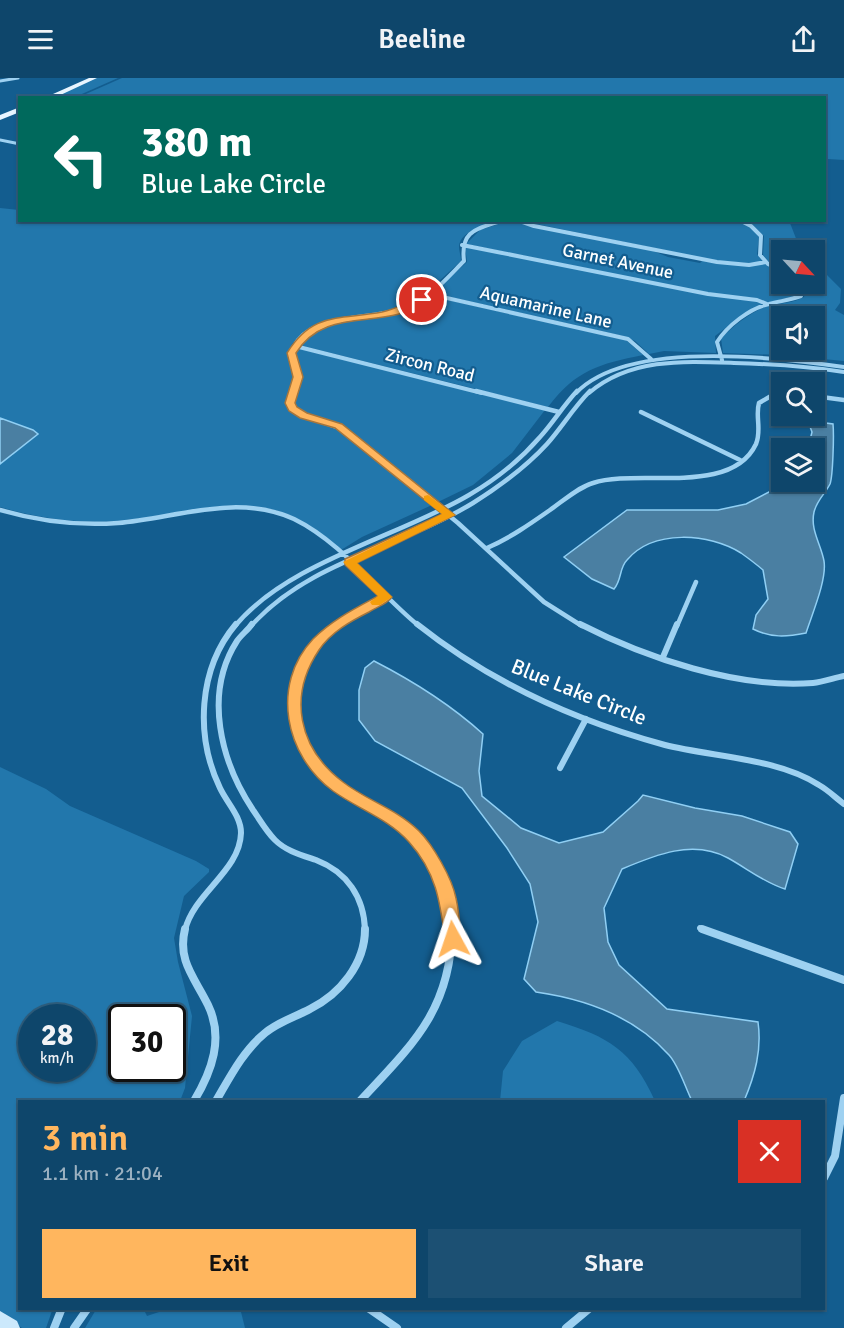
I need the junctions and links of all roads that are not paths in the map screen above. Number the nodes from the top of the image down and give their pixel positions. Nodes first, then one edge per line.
1 (18, 78) edge
2 (94, 78) edge
3 (0, 81) edge
4 (52, 96) edge
5 (18, 110) edge
6 (0, 118) edge
7 (0, 140) edge
8 (18, 144) edge
9 (499, 222) edge
10 (523, 222) edge
11 (744, 222) edge
12 (462, 244) junction
13 (766, 262) junction
14 (771, 265) edge
15 (429, 294) junction
16 (801, 294) edge
17 (767, 304) junction
18 (295, 346) junction
19 (651, 359) junction
20 (722, 361) junction
21 (844, 367) edge
22 (844, 372) edge
23 (771, 396) edge
24 (825, 397) edge
25 (844, 400) edge
26 (559, 412) junction
27 (641, 412) dead end
28 (740, 460) junction
29 (441, 509) junction
30 (0, 510) edge
31 (450, 515) junction
32 (487, 548) junction
33 (342, 555) junction
34 (349, 562) junction
35 (696, 582) dead end
36 (386, 597) junction
37 (663, 657) junction
38 (844, 676) edge
39 (586, 719) junction
40 (560, 768) dead end
41 (844, 804) edge
42 (700, 928) dead end
43 (844, 980) edge
44 (844, 1098) edge
45 (194, 1100) edge
46 (217, 1100) edge
47 (361, 1100) edge
48 (825, 1176) edge
49 (61, 1310) edge
50 (87, 1310) edge
51 (371, 1310) edge
52 (588, 1310) edge
53 (0, 1320) edge
54 (10, 1328) edge
55 (54, 1328) edge
56 (74, 1328) edge
57 (397, 1328) edge
58 (566, 1328) edge

1 - 3 street
2 - 4 main road
5 - 6 main road
7 - 8 street
9 - 12 street
10 - 13 street
11 - 13 street
12 - 15 street
12 - 17 street, Garnet Avenue
13 - 14 street
15 - 18 street
15 - 19 street, Aquamarine Lane
16 - 17 street
17 - 20 street
18 - 26 street, Zircon Road
18 - 29 street
19 - 20 street
19 - 26 street
20 - 21 street
20 - 22 street
20 - 31 street
23 - 28 street
24 - 25 street
26 - 29 street
27 - 28 street
28 - 32 street
29 - 31 street
29 - 33 street
30 - 33 street, Blue Lake Circle
31 - 32 street
31 - 34 street
32 - 37 street
33 - 34 street, Blue Lake Circle
33 - 45 street
34 - 36 street, Blue Lake Circle
34 - 46 street
35 - 37 street
36 - 39 street, Blue Lake Circle
36 - 47 street
37 - 38 street
39 - 40 street
39 - 41 street, Blue Lake Circle
42 - 43 street
44 - 48 street
49 - 55 street
50 - 56 street
51 - 57 street
52 - 58 street
53 - 54 main road

